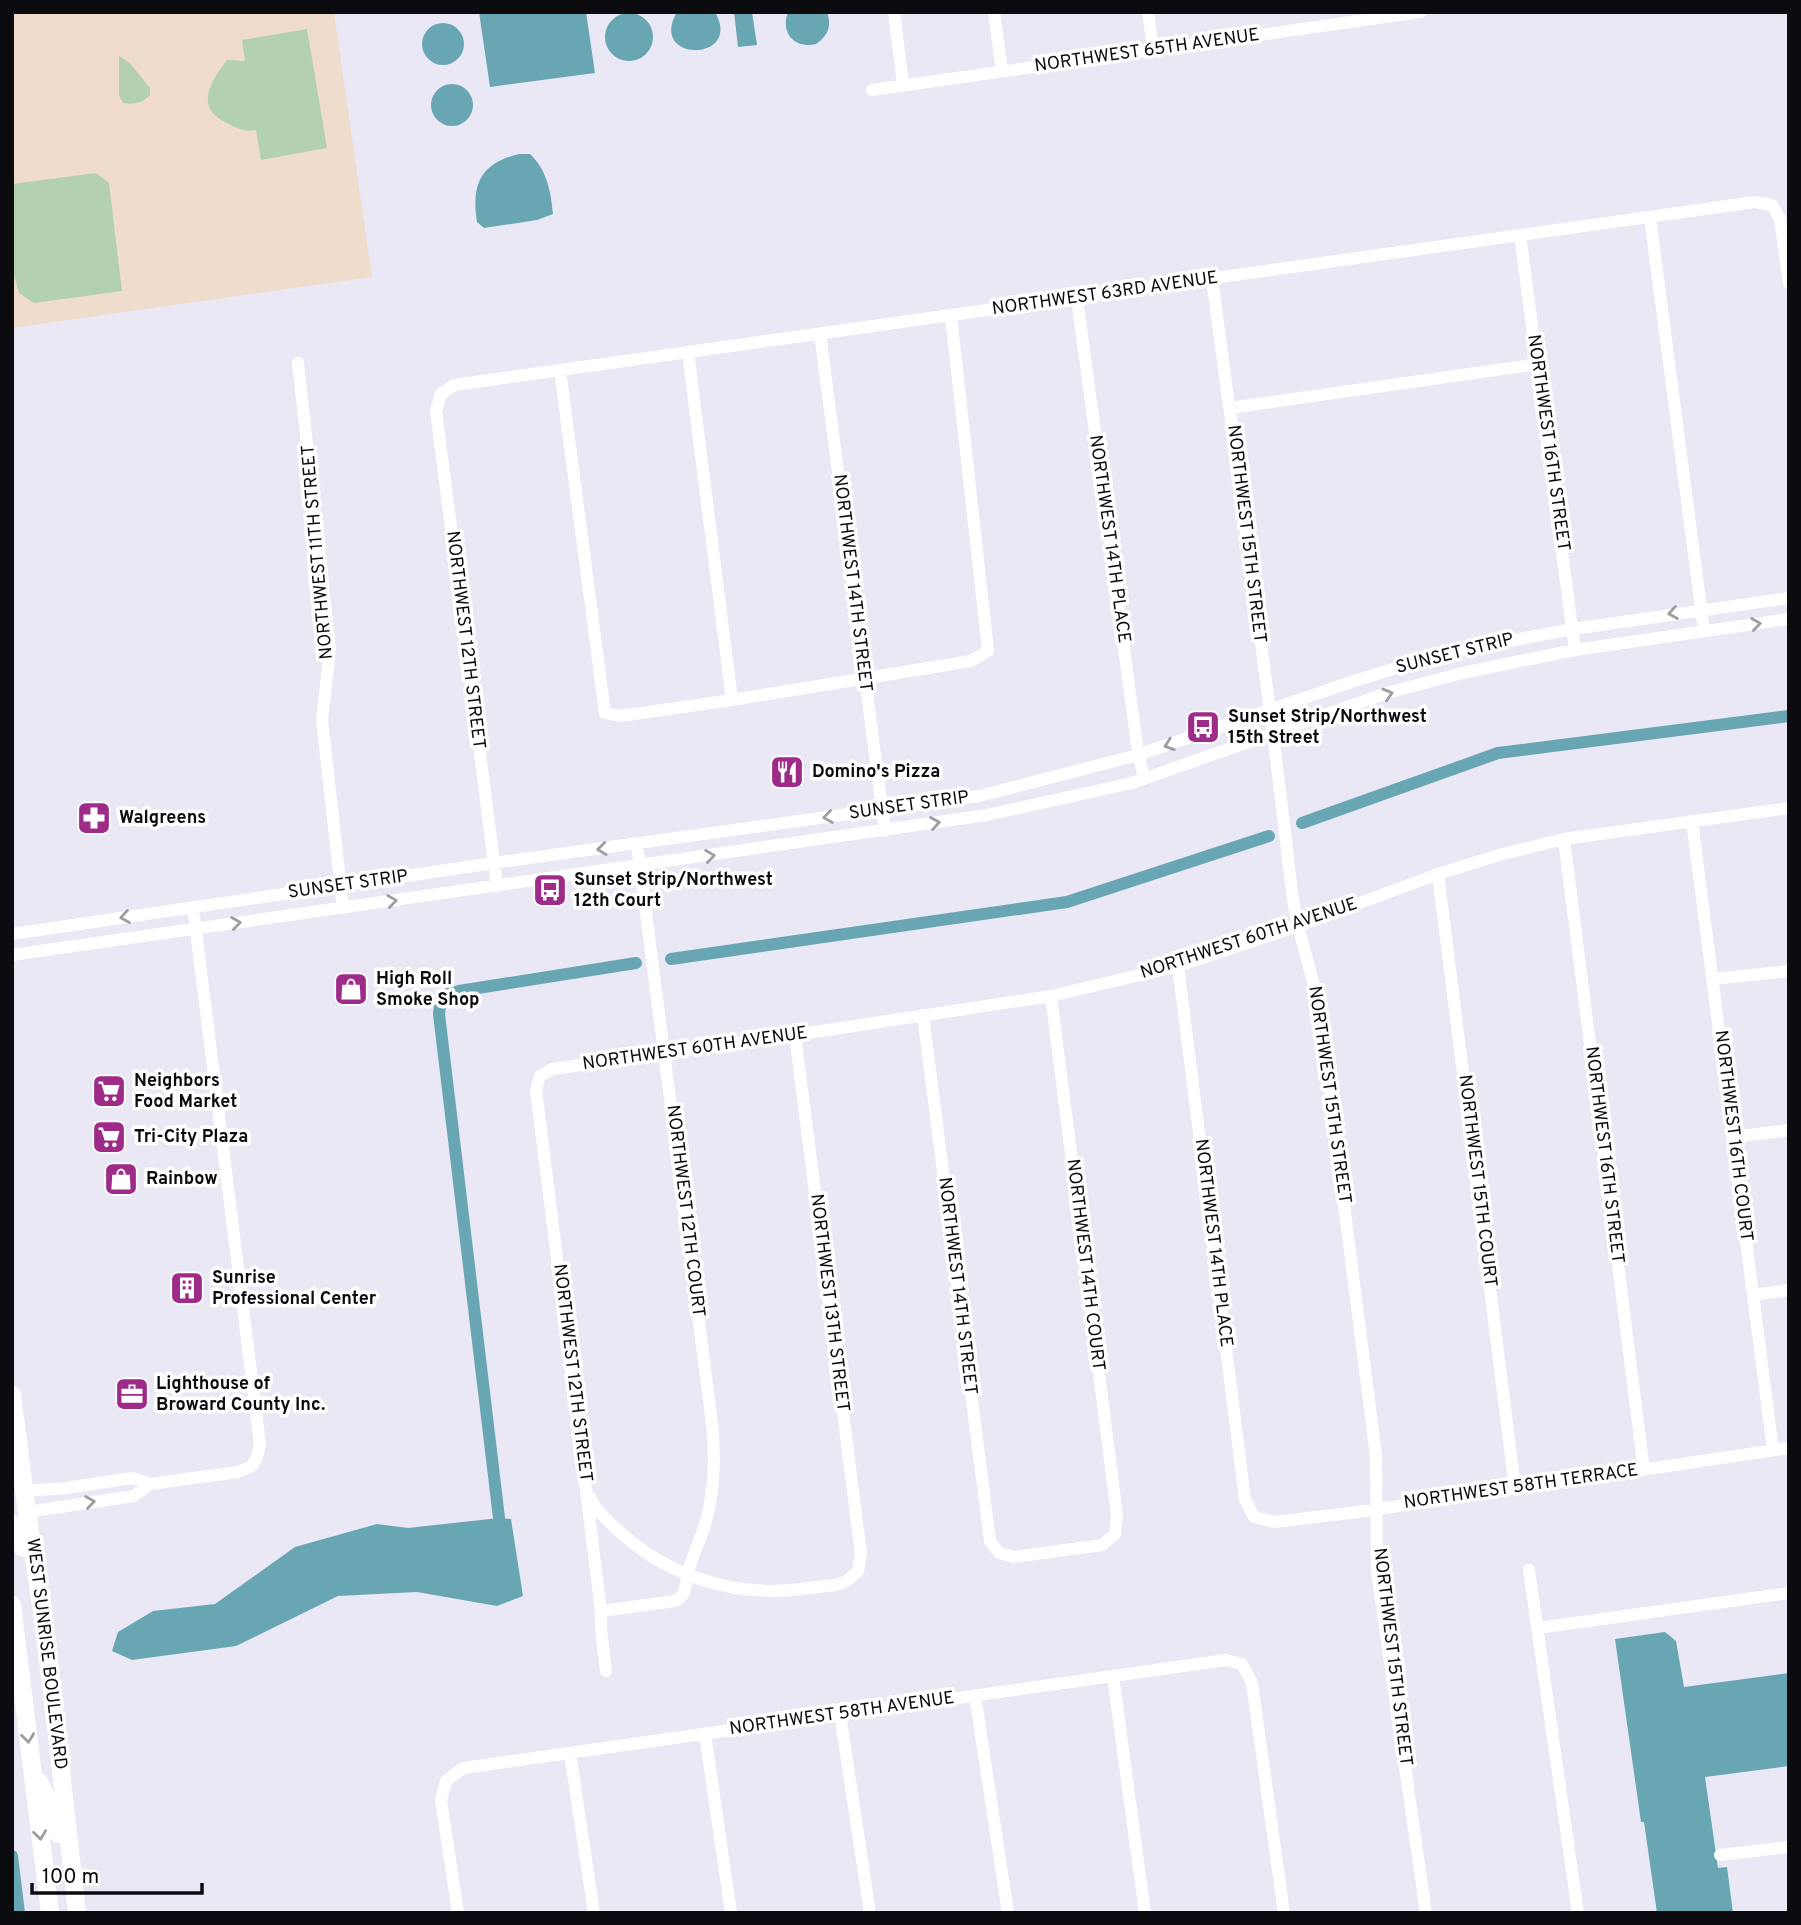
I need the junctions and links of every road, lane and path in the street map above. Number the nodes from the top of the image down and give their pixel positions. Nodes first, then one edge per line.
1 (894, 12) edge
2 (994, 12) edge
3 (1148, 12) edge
4 (1421, 12) edge
5 (1153, 49) junction
6 (1002, 71) junction
7 (903, 84) junction
8 (872, 90) dead end
9 (1650, 217) junction
10 (1520, 235) junction
11 (1212, 279) junction
12 (1789, 283) edge
13 (1077, 298) junction
14 (951, 316) junction
15 (820, 334) junction
16 (688, 352) junction
17 (298, 363) dead end
18 (1538, 365) junction
19 (559, 370) junction
20 (441, 394) joint
21 (1230, 408) junction
22 (1789, 598) edge
23 (1702, 609) junction
24 (1789, 620) edge
25 (1573, 629) junction
26 (1704, 631) junction
27 (1575, 650) junction
28 (864, 678) junction
29 (1351, 682) junction
30 (732, 700) junction
31 (1358, 703) junction
32 (1269, 711) junction
33 (1273, 733) junction
34 (1138, 755) junction
35 (1144, 779) junction
36 (1789, 808) edge
37 (883, 809) junction
38 (1692, 821) junction
39 (885, 831) junction
40 (1564, 839) junction
41 (638, 844) junction
42 (494, 863) junction
43 (640, 866) junction
44 (1438, 874) junction
45 (497, 886) junction
46 (340, 887) junction
47 (193, 907) junction
48 (343, 908) junction
49 (1298, 926) junction
50 (195, 928) junction
51 (12, 934) edge
52 (12, 955) edge
53 (1178, 966) junction
54 (1789, 971) edge
55 (1713, 979) junction
56 (1051, 996) junction
57 (923, 1015) junction
58 (795, 1035) junction
59 (664, 1054) junction
60 (540, 1076) joint
61 (1789, 1130) edge
62 (1733, 1137) junction
63 (1789, 1290) edge
64 (1753, 1295) junction
65 (12, 1395) edge
66 (1789, 1448) edge
67 (1773, 1450) junction
68 (1644, 1470) junction
69 (150, 1485) junction
70 (1515, 1488) junction
71 (587, 1490) junction
72 (18, 1493) edge
73 (1377, 1509) junction
74 (27, 1511) junction
75 (1254, 1517) joint
76 (12, 1524) edge
77 (999, 1553) joint
78 (1530, 1570) dead end
79 (687, 1575) junction
80 (1789, 1593) edge
81 (12, 1605) edge
82 (601, 1611) junction
83 (1538, 1628) junction
84 (46, 1638) junction
85 (606, 1671) dead end
86 (1113, 1676) junction
87 (975, 1695) junction
88 (840, 1714) junction
89 (705, 1734) junction
90 (570, 1753) junction
91 (32, 1769) junction
92 (1789, 1847) edge
93 (69, 1850) junction
94 (1720, 1856) dead end
95 (50, 1913) edge
96 (77, 1913) edge
97 (457, 1913) edge
98 (594, 1913) edge
99 (731, 1913) edge
100 (870, 1913) edge
101 (1008, 1913) edge
102 (1145, 1913) edge
103 (1284, 1913) edge
104 (1426, 1913) edge
105 (1578, 1913) edge

1 - 7 street
2 - 6 street
3 - 5 street
4 - 5 street, NORTHWEST 65TH AVENUE
5 - 6 street, NORTHWEST 65TH AVENUE
6 - 7 street, NORTHWEST 65TH AVENUE
7 - 8 street, NORTHWEST 65TH AVENUE
9 - 10 street, NORTHWEST 63RD AVENUE
9 - 12 street, NORTHWEST 63RD AVENUE
9 - 23 street
10 - 11 street, NORTHWEST 63RD AVENUE
10 - 18 street, NORTHWEST 16TH STREET
11 - 13 street, NORTHWEST 63RD AVENUE
11 - 21 street, NORTHWEST 15TH STREET
13 - 14 street, NORTHWEST 63RD AVENUE
13 - 34 street, NORTHWEST 14TH PLACE
14 - 15 street, NORTHWEST 63RD AVENUE
14 - 28 street
15 - 16 street, NORTHWEST 63RD AVENUE
15 - 28 street, NORTHWEST 14TH STREET
16 - 19 street, NORTHWEST 63RD AVENUE
16 - 30 street
17 - 46 street, NORTHWEST 11TH STREET
18 - 21 street
18 - 25 street, NORTHWEST 16TH STREET
19 - 20 street, NORTHWEST 63RD AVENUE
19 - 30 street
20 - 42 street, NORTHWEST 12TH STREET
21 - 32 street, NORTHWEST 15TH STREET
22 - 23 street, SUNSET STRIP
23 -> 25 street, SUNSET STRIP
23 - 26 street
26 -> 24 street, SUNSET STRIP
25 - 27 street, NORTHWEST 16TH STREET
25 - 29 street, SUNSET STRIP
26 - 27 street, SUNSET STRIP
31 -> 27 street, SUNSET STRIP
28 - 30 street
28 - 37 street, NORTHWEST 14TH STREET
29 - 31 street
29 - 32 street, SUNSET STRIP
31 - 33 street, SUNSET STRIP
32 - 33 street, NORTHWEST 15TH STREET
32 -> 34 street, SUNSET STRIP
33 - 35 street, SUNSET STRIP
33 - 49 street, NORTHWEST 15TH STREET
34 - 35 street, NORTHWEST 14TH PLACE
34 - 37 street, SUNSET STRIP
39 -> 35 street, SUNSET STRIP
36 - 38 street, NORTHWEST 60TH AVENUE
37 - 39 street, NORTHWEST 14TH STREET
37 -> 41 street, SUNSET STRIP
38 - 40 street, NORTHWEST 60TH AVENUE
38 - 55 street, NORTHWEST 16TH COURT
43 -> 39 street, SUNSET STRIP
40 - 44 street, NORTHWEST 60TH AVENUE
40 - 68 street, NORTHWEST 16TH STREET
41 -> 42 street, SUNSET STRIP
41 - 43 street, NORTHWEST 12TH COURT
42 - 45 street, NORTHWEST 12TH STREET
42 - 46 street, SUNSET STRIP
43 - 45 street, SUNSET STRIP
43 - 59 street, NORTHWEST 12TH COURT
44 - 49 street, NORTHWEST 60TH AVENUE
44 - 70 street, NORTHWEST 15TH COURT
48 -> 45 street, SUNSET STRIP
46 - 47 street, SUNSET STRIP
46 - 48 street, NORTHWEST 11TH STREET
47 - 50 street
47 -> 51 street, SUNSET STRIP
50 -> 48 street, SUNSET STRIP
49 - 53 street, NORTHWEST 60TH AVENUE
49 - 73 street, NORTHWEST 15TH STREET
50 - 52 street, SUNSET STRIP
50 - 69 street
53 - 56 street, NORTHWEST 60TH AVENUE
53 - 75 street, NORTHWEST 14TH PLACE
54 - 55 street
55 - 62 street, NORTHWEST 16TH COURT
56 - 57 street, NORTHWEST 60TH AVENUE
56 - 77 street, NORTHWEST 14TH COURT
57 - 58 street, NORTHWEST 60TH AVENUE
57 - 77 street, NORTHWEST 14TH STREET
58 - 59 street, NORTHWEST 60TH AVENUE
58 - 79 street, NORTHWEST 13TH STREET
59 - 60 street, NORTHWEST 60TH AVENUE
59 - 79 street, NORTHWEST 12TH COURT
60 - 71 street, NORTHWEST 12TH STREET
61 - 62 street
62 - 64 street, NORTHWEST 16TH COURT
63 - 64 street
64 - 67 street, NORTHWEST 16TH COURT
65 - 72 highway, WEST SUNRISE BOULEVARD
66 - 67 street, NORTHWEST 58TH TERRACE
67 - 68 street, NORTHWEST 58TH TERRACE
68 - 70 street, NORTHWEST 58TH TERRACE
69 - 72 street
74 -> 69 street
70 - 73 street, NORTHWEST 58TH TERRACE
71 - 79 street
71 - 82 street, NORTHWEST 12TH STREET
72 - 74 highway, WEST SUNRISE BOULEVARD
73 - 75 street, NORTHWEST 58TH TERRACE
73 - 104 street, NORTHWEST 15TH STREET
74 - 84 highway, WEST SUNRISE BOULEVARD
76 - 84 highway
78 - 83 street
79 - 82 street
80 - 83 street
81 -> 91 highway, WEST SUNRISE BOULEVARD
82 - 85 street, NORTHWEST 12TH STREET
83 - 105 street
84 - 93 highway, WEST SUNRISE BOULEVARD
86 - 87 street, NORTHWEST 58TH AVENUE
86 - 102 street
86 - 103 street, NORTHWEST 58TH AVENUE
87 - 88 street, NORTHWEST 58TH AVENUE
87 - 101 street
88 - 89 street, NORTHWEST 58TH AVENUE
88 - 100 street
89 - 90 street, NORTHWEST 58TH AVENUE
89 - 99 street
90 - 97 street, NORTHWEST 58TH AVENUE
90 - 98 street
91 - 93 highway
91 -> 95 highway, WEST SUNRISE BOULEVARD
92 - 94 street
93 - 96 highway, WEST SUNRISE BOULEVARD

